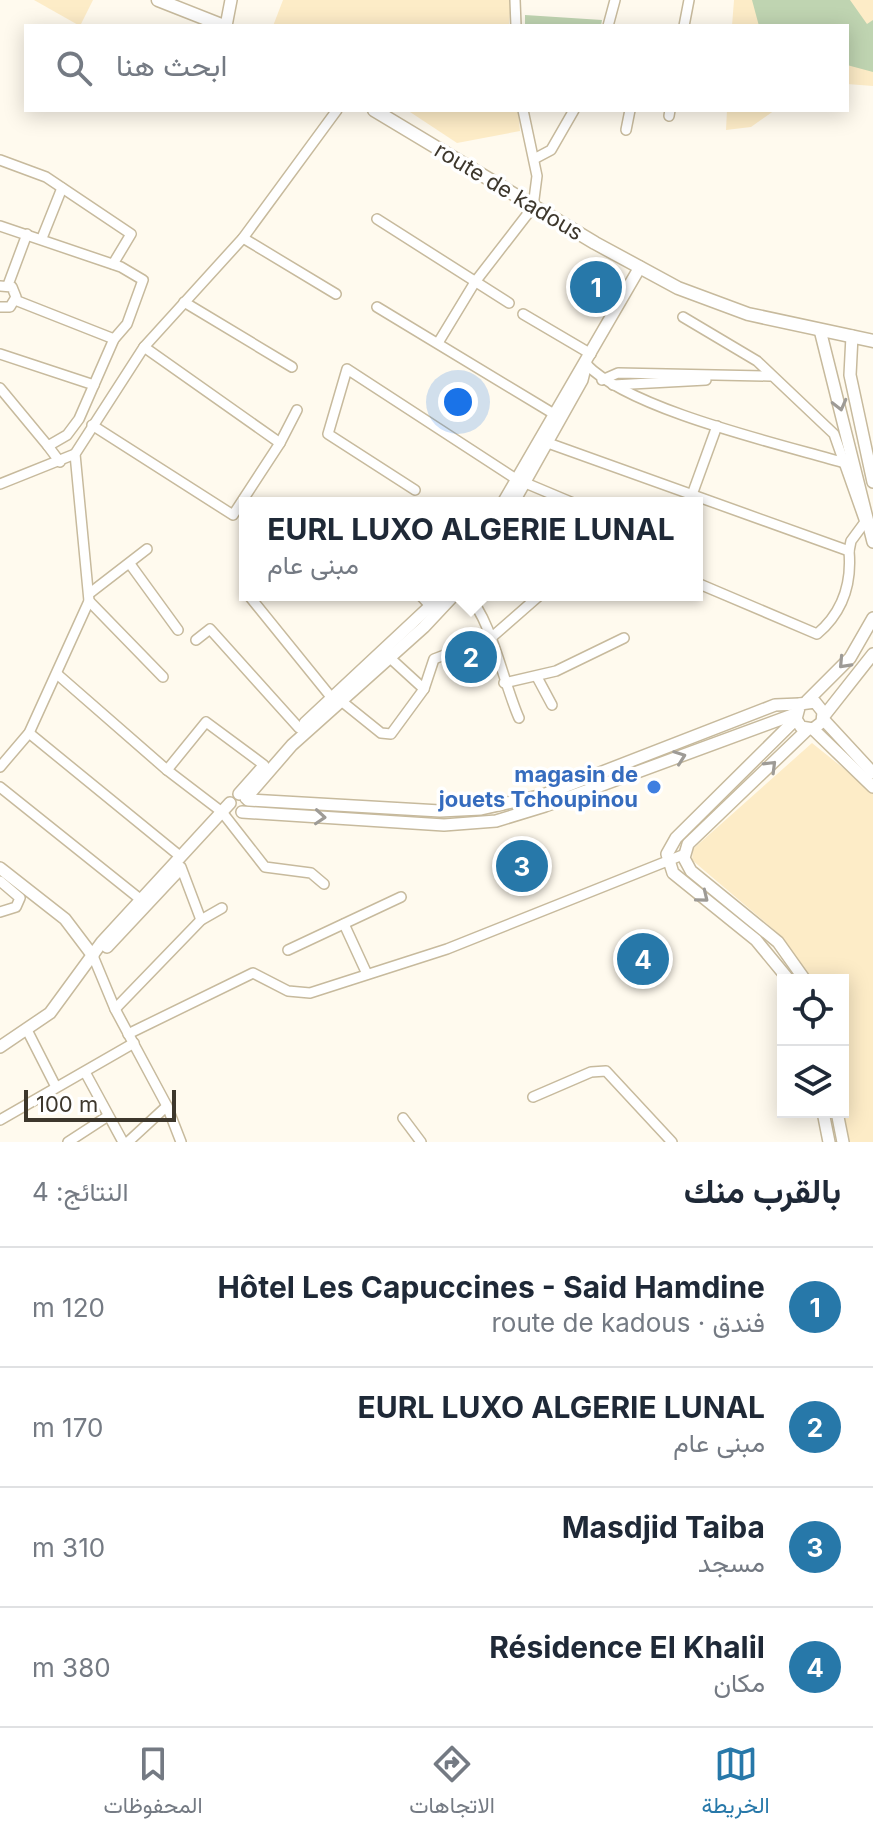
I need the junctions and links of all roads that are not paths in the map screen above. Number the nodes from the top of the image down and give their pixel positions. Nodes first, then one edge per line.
1 (158, 0) edge
2 (231, 0) edge
3 (515, 0) edge
4 (615, 0) edge
5 (689, 0) edge
6 (220, 24) edge
7 (225, 24) edge
8 (516, 24) edge
9 (609, 24) edge
10 (684, 24) edge
11 (336, 112) edge
12 (377, 112) edge
13 (523, 112) edge
14 (573, 112) edge
15 (630, 112) edge
16 (626, 130) dead end
17 (534, 159) junction
18 (0, 160) edge
19 (62, 188) junction
20 (533, 207) junction
21 (377, 219) dead end
22 (0, 226) edge
23 (27, 234) junction
24 (42, 238) junction
25 (243, 238) junction
26 (113, 264) junction
27 (640, 267) junction
28 (475, 282) junction
29 (4, 286) edge
30 (336, 294) dead end
31 (15, 300) junction
32 (184, 302) junction
33 (509, 303) dead end
34 (0, 307) edge
35 (377, 307) dead end
36 (523, 314) dead end
37 (683, 317) dead end
38 (820, 330) junction
39 (852, 336) junction
40 (114, 339) junction
41 (873, 341) edge
42 (438, 343) junction
43 (144, 347) junction
44 (0, 354) edge
45 (589, 359) junction
46 (292, 367) dead end
47 (770, 376) junction
48 (606, 382) junction
49 (94, 385) junction
50 (0, 388) edge
51 (297, 410) dead end
52 (554, 414) junction
53 (92, 425) junction
54 (717, 426) junction
55 (280, 443) junction
56 (548, 443) junction
57 (48, 446) junction
58 (75, 454) junction
59 (60, 462) junction
60 (845, 463) junction
61 (520, 482) junction
62 (873, 482) edge
63 (0, 484) edge
64 (415, 490) dead end
65 (245, 497) edge
66 (508, 497) edge
67 (515, 497) edge
68 (558, 497) edge
69 (685, 497) edge
70 (691, 497) edge
71 (703, 503) edge
72 (239, 506) edge
73 (873, 542) edge
74 (147, 549) dead end
75 (849, 551) junction
76 (130, 564) junction
77 (703, 586) edge
78 (90, 597) junction
79 (253, 601) edge
80 (426, 601) edge
81 (439, 601) edge
82 (446, 601) edge
83 (471, 601) edge
84 (533, 601) edge
85 (434, 610) junction
86 (873, 618) edge
87 (178, 630) dead end
88 (492, 637) junction
89 (624, 638) dead end
90 (196, 640) dead end
91 (873, 654) edge
92 (389, 657) junction
93 (57, 674) junction
94 (163, 677) dead end
95 (537, 677) junction
96 (504, 683) junction
97 (424, 689) junction
98 (335, 699) junction
99 (552, 705) dead end
100 (800, 710) junction
101 (519, 718) dead end
102 (824, 718) junction
103 (299, 728) junction
104 (810, 729) junction
105 (29, 733) junction
106 (264, 765) junction
107 (0, 767) edge
108 (167, 770) junction
109 (873, 773) edge
110 (0, 787) edge
111 (873, 787) edge
112 (236, 806) junction
113 (685, 854) junction
114 (667, 860) junction
115 (181, 862) junction
116 (0, 868) edge
117 (0, 881) edge
118 (324, 884) dead end
119 (401, 897) dead end
120 (140, 899) junction
121 (222, 908) dead end
122 (0, 912) edge
123 (201, 920) junction
124 (344, 924) junction
125 (288, 950) dead end
126 (93, 956) junction
127 (367, 974) junction
128 (785, 974) edge
129 (801, 974) edge
130 (115, 1009) junction
131 (27, 1030) junction
132 (131, 1039) junction
133 (0, 1047) edge
134 (85, 1072) junction
135 (56, 1087) junction
136 (533, 1097) dead end
137 (167, 1106) junction
138 (108, 1116) junction
139 (403, 1118) dead end
140 (824, 1118) edge
141 (838, 1118) edge
142 (0, 1120) edge
143 (68, 1142) edge
144 (126, 1142) edge
145 (181, 1142) edge
146 (421, 1142) edge
147 (672, 1142) edge
148 (829, 1142) edge
149 (843, 1142) edge

1 - 6 main road
2 - 7 street
3 - 8 street
4 - 9 street
5 - 10 street
11 - 25 street
12 - 20 main road, route de kadous
13 - 17 street
14 - 17 street
15 - 16 street
17 - 20 street
18 - 19 street
19 - 24 street
19 - 26 street
20 - 27 main road, route de kadous
20 - 28 street
21 - 28 street
22 - 23 street
23 - 24 street
23 - 29 street
24 - 26 street
25 - 30 street
25 - 32 street
26 - 40 street
27 - 38 main road, route de kadous
27 - 45 street
28 - 33 street
28 - 42 street
29 - 31 street
31 - 34 street
31 - 40 street
32 - 43 street
32 - 46 street
35 - 42 street
36 - 45 street
37 - 47 street
38 - 39 main road, route de kadous
38 -> 73 street
39 - 41 main road, route de kadous
39 - 62 street
40 - 49 street
42 - 52 street
43 - 53 street
43 - 55 street
44 - 49 street
45 - 48 street
45 - 52 street
45 - 56 street
47 - 48 street
47 - 60 street
48 - 54 street
49 - 57 street
50 - 57 street
51 - 55 street
52 - 61 street
53 - 58 street
53 - 72 street
54 - 60 street
54 - 70 street
55 - 65 street
56 - 61 street
56 - 69 street
57 - 59 street
58 - 59 street
58 - 78 street
59 - 63 street
60 - 75 street
61 - 64 street
61 - 66 street
61 - 67 street
61 - 68 street
71 - 75 street
74 - 76 street
75 - 77 street
76 - 78 street
76 - 87 street
78 - 93 street
78 - 94 street
79 - 98 street
80 - 85 street
81 - 85 street
82 - 85 street
83 - 88 street
84 - 88 street
85 - 92 street
85 - 98 street
86 -> 100 street
88 - 96 street
88 - 97 street
89 - 95 street
90 - 103 street
91 - 102 street
92 - 97 street
92 - 98 street
93 - 105 street
93 - 108 street
95 - 96 street
95 - 99 street
96 - 101 street
97 - 98 street
98 - 103 street
98 - 112 street
100 - 102 street
100 - 104 street
100 - 112 street
100 - 114 street
102 - 104 street
102 - 109 street
103 - 106 street
104 - 111 street
113 -> 104 street
105 - 107 street
105 - 115 street
106 - 108 street
106 - 112 street
108 - 112 street
110 - 120 street
112 - 115 street
112 - 118 street
113 - 114 street
113 - 129 street
114 - 127 street
114 -> 128 street
115 - 120 street
115 - 123 street
115 - 126 street
116 - 126 street
117 - 122 street
119 - 124 street
120 - 126 street
121 - 123 street
123 - 130 street
124 - 125 street
124 - 127 street
126 - 130 street
126 - 131 street
127 - 132 street
130 - 132 street
131 - 133 street
131 - 135 street
132 - 134 street
132 - 137 street
134 - 135 street
134 - 138 street
135 - 142 street
136 - 147 street
137 - 144 street
137 - 145 street
138 - 143 street
138 - 144 street
139 - 146 street
140 - 148 street
141 - 149 street

